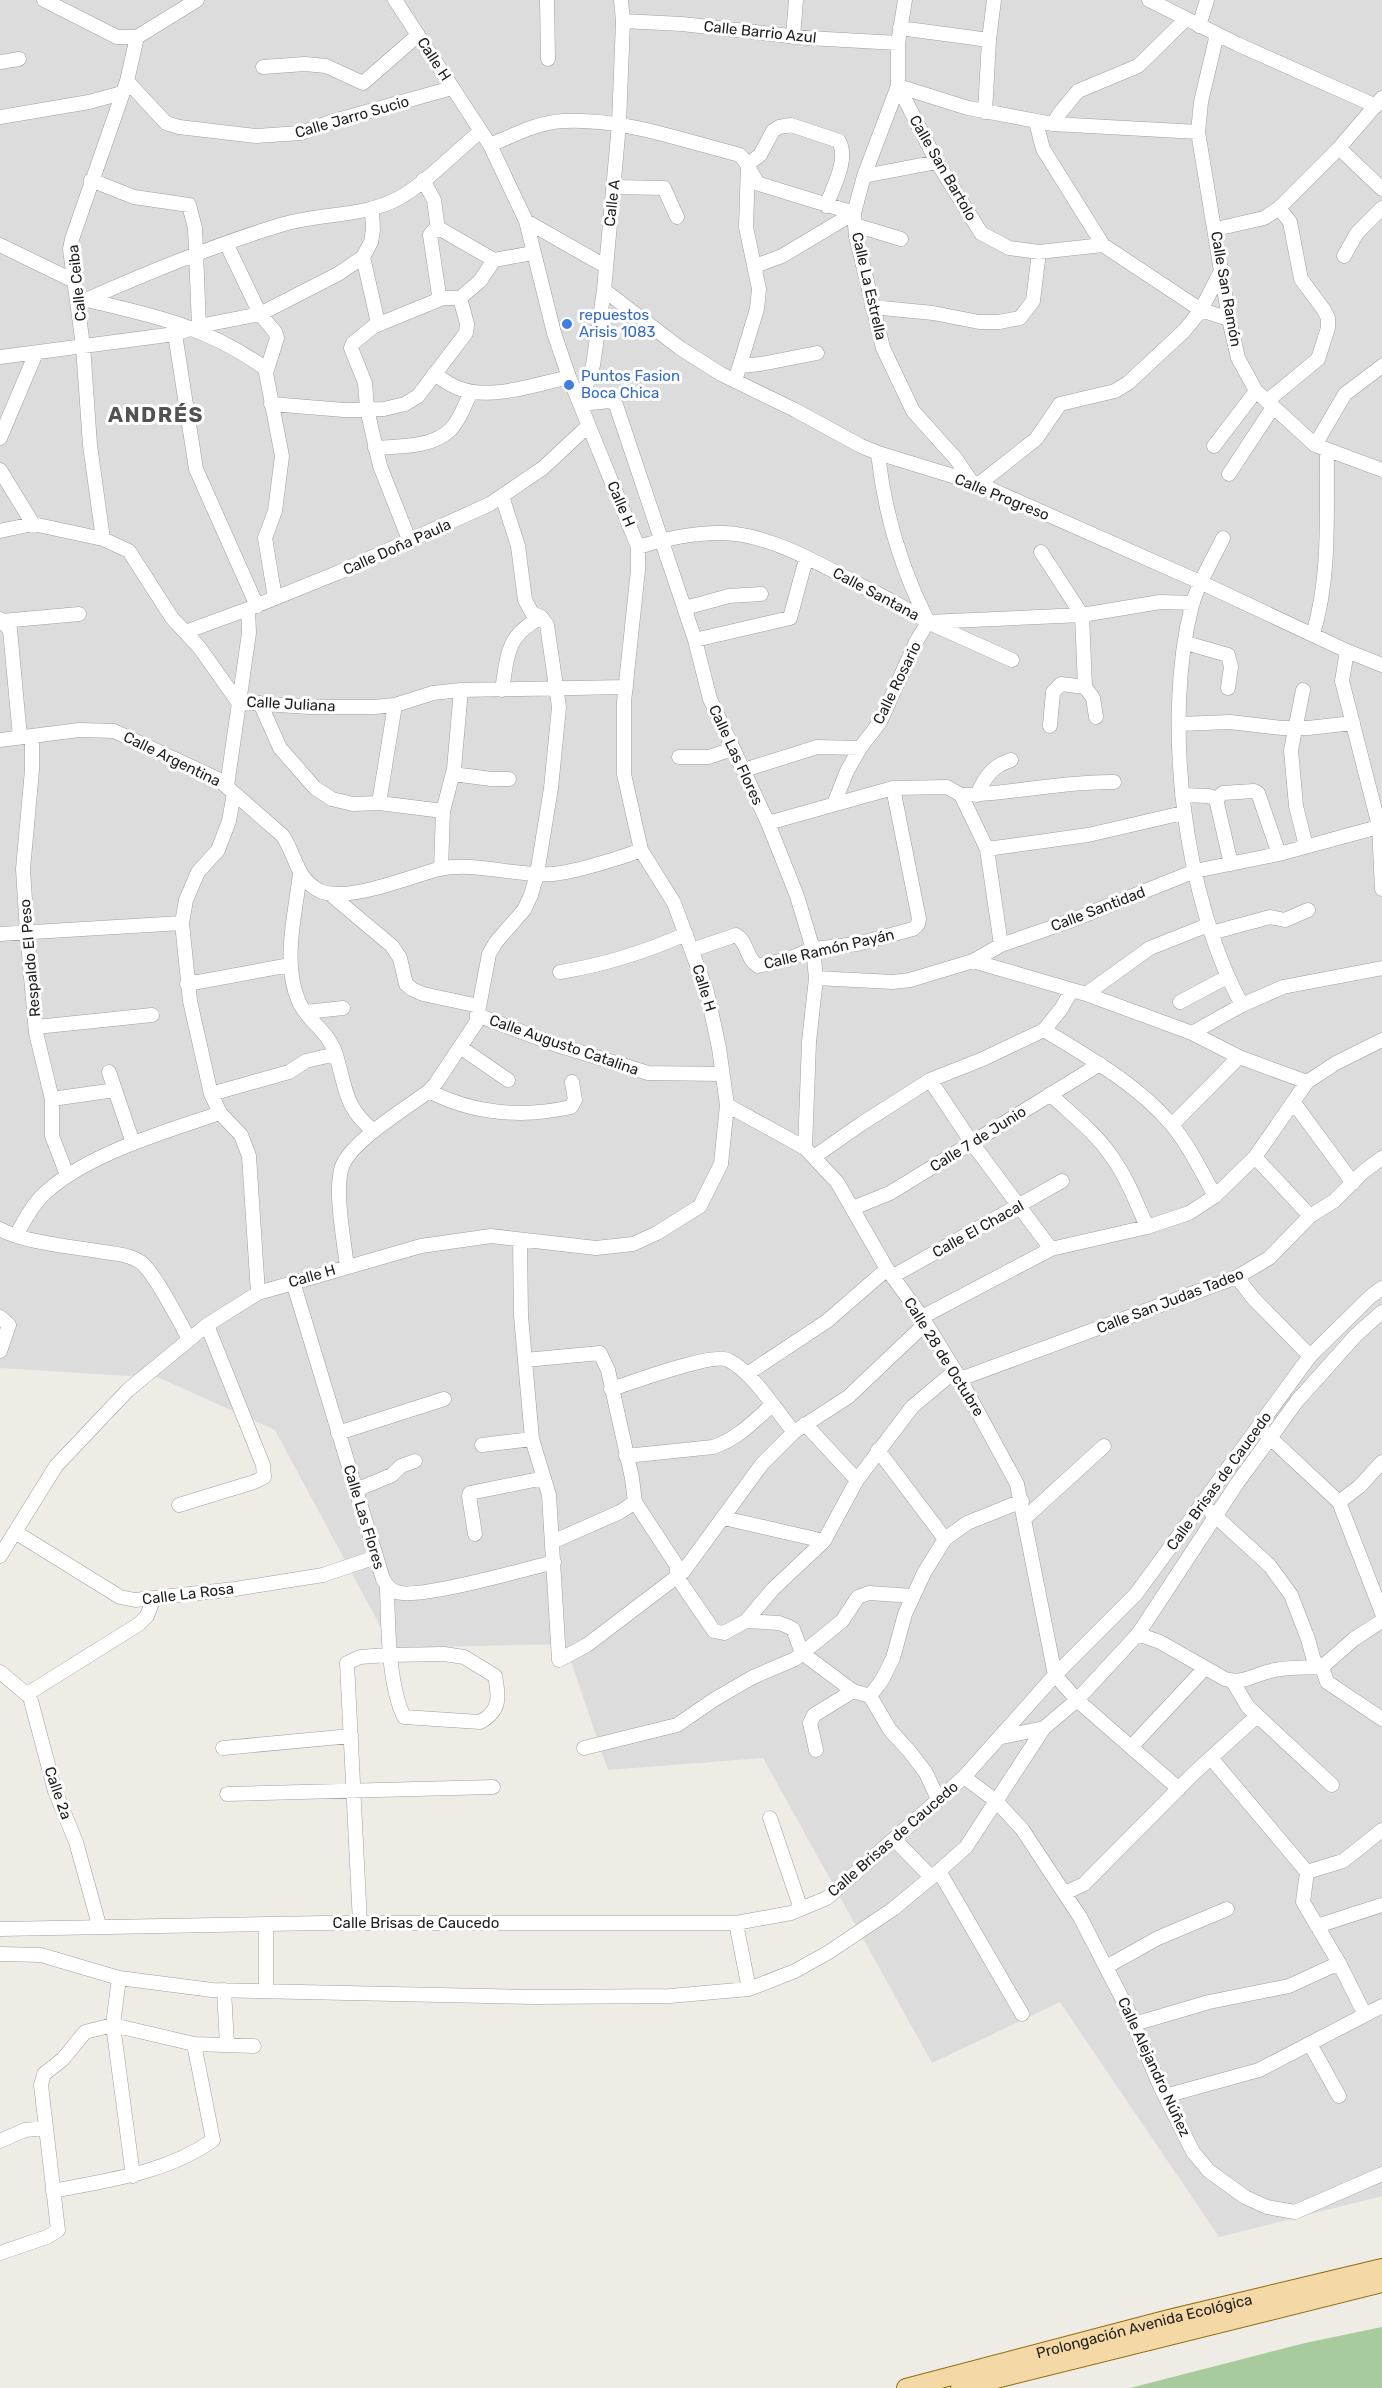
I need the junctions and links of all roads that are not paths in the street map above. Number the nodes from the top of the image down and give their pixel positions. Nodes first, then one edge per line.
1 (44, 0) edge
2 (197, 0) edge
3 (395, 0) edge
4 (408, 0) edge
5 (547, 0) edge
6 (621, 0) edge
7 (796, 0) edge
8 (905, 0) edge
9 (994, 0) edge
10 (1149, 0) edge
11 (1207, 0) edge
12 (1186, 19) junction
13 (408, 20) junction
14 (623, 21) junction
15 (1199, 26) junction
16 (900, 28) junction
17 (1217, 34) junction
18 (418, 35) junction
19 (137, 37) junction
20 (792, 37) junction
21 (989, 40) junction
22 (898, 43) junction
23 (19, 59) dead end
24 (548, 59) dead end
25 (0, 62) edge
26 (263, 67) dead end
27 (898, 86) junction
28 (124, 87) junction
29 (452, 88) junction
30 (1378, 109) edge
31 (986, 112) junction
32 (0, 117) edge
33 (1036, 122) junction
34 (619, 124) junction
35 (1053, 124) junction
36 (481, 131) junction
37 (1198, 132) junction
38 (490, 145) junction
39 (1339, 148) junction
40 (937, 162) junction
41 (748, 164) junction
42 (864, 176) junction
43 (91, 180) junction
44 (423, 180) junction
45 (614, 187) junction
46 (1382, 189) edge
47 (826, 206) junction
48 (1279, 208) junction
49 (1382, 208) edge
50 (372, 210) junction
51 (677, 217) dead end
52 (854, 219) junction
53 (526, 221) junction
54 (1215, 229) junction
55 (438, 230) junction
56 (901, 239) dead end
57 (226, 243) junction
58 (0, 245) edge
59 (1103, 245) junction
60 (1038, 252) junction
61 (196, 253) junction
62 (533, 253) junction
63 (1344, 256) dead end
64 (363, 257) junction
65 (494, 260) junction
66 (605, 266) junction
67 (754, 266) junction
68 (1222, 268) junction
69 (74, 281) junction
70 (604, 290) junction
71 (443, 298) junction
72 (460, 298) junction
73 (83, 301) junction
74 (872, 308) junction
75 (1201, 310) junction
76 (260, 314) junction
77 (1229, 320) junction
78 (377, 325) junction
79 (195, 327) junction
80 (175, 334) junction
81 (83, 346) junction
82 (817, 352) dead end
83 (36, 353) junction
84 (0, 357) edge
85 (740, 366) junction
86 (1382, 366) edge
87 (266, 369) junction
88 (434, 374) junction
89 (569, 377) junction
90 (735, 381) junction
91 (1256, 391) junction
92 (471, 392) junction
93 (271, 404) junction
94 (580, 404) junction
95 (1270, 404) junction
96 (367, 409) junction
97 (588, 426) junction
98 (0, 438) edge
99 (1214, 446) dead end
100 (375, 448) junction
101 (1321, 448) junction
102 (878, 453) junction
103 (0, 470) edge
104 (1382, 470) edge
105 (1229, 474) dead end
106 (975, 483) junction
107 (502, 496) junction
108 (33, 524) junction
109 (0, 531) edge
110 (1222, 538) dead end
111 (103, 539) junction
112 (661, 540) junction
113 (410, 542) junction
114 (638, 547) junction
115 (1041, 552) dead end
116 (806, 558) junction
117 (1202, 583) junction
118 (761, 594) dead end
119 (275, 598) junction
120 (1193, 603) junction
121 (253, 608) junction
122 (684, 608) junction
123 (79, 614) dead end
124 (1082, 615) junction
125 (541, 617) junction
126 (1, 620) edge
127 (928, 622) junction
128 (185, 632) junction
129 (1313, 634) junction
130 (695, 640) junction
131 (1186, 643) junction
132 (1347, 651) junction
133 (1012, 660) dead end
134 (1382, 665) edge
135 (626, 687) junction
136 (1085, 687) junction
137 (1228, 688) dead end
138 (461, 690) junction
139 (502, 690) junction
140 (557, 690) junction
141 (1303, 690) dead end
142 (238, 702) junction
143 (260, 703) junction
144 (395, 705) junction
145 (1096, 717) dead end
146 (1353, 723) junction
147 (1179, 724) junction
148 (1050, 726) dead end
149 (1295, 728) junction
150 (26, 737) junction
151 (0, 740) edge
152 (860, 748) junction
153 (732, 749) junction
154 (679, 757) dead end
155 (1011, 760) dead end
156 (744, 770) junction
157 (453, 774) junction
158 (509, 779) dead end
159 (1114, 782) dead end
160 (893, 788) junction
161 (230, 790) junction
162 (961, 795) junction
163 (977, 795) junction
164 (1182, 795) junction
165 (1216, 799) junction
166 (379, 803) junction
167 (834, 804) junction
168 (443, 811) junction
169 (1183, 813) junction
170 (768, 823) junction
171 (1381, 826) edge
172 (1306, 846) junction
173 (987, 849) junction
174 (641, 850) junction
175 (1280, 854) junction
176 (1231, 864) junction
177 (441, 869) junction
178 (1195, 872) junction
179 (300, 874) junction
180 (537, 874) junction
181 (1382, 889) edge
182 (330, 894) junction
183 (1308, 910) dead end
184 (182, 923) junction
185 (1210, 929) junction
186 (27, 932) junction
187 (0, 934) edge
188 (686, 934) junction
189 (1001, 945) junction
190 (692, 950) junction
191 (813, 950) junction
192 (972, 961) junction
193 (290, 966) junction
194 (1382, 968) edge
195 (560, 972) dead end
196 (1227, 977) junction
197 (816, 978) junction
198 (187, 984) junction
199 (1072, 990) junction
200 (1086, 994) junction
201 (1180, 1002) dead end
202 (1242, 1005) junction
203 (342, 1008) dead end
204 (478, 1011) junction
205 (306, 1012) junction
206 (152, 1015) dead end
207 (36, 1027) junction
208 (1044, 1030) junction
209 (1192, 1033) junction
210 (1382, 1040) edge
211 (460, 1047) junction
212 (336, 1054) junction
213 (1239, 1057) junction
214 (1100, 1064) junction
215 (109, 1072) dead end
216 (511, 1074) dead end
217 (722, 1074) junction
218 (930, 1080) junction
219 (572, 1082) dead end
220 (1307, 1082) junction
221 (115, 1090) junction
222 (429, 1091) junction
223 (211, 1094) junction
224 (1050, 1094) junction
225 (52, 1099) junction
226 (1294, 1103) junction
227 (727, 1105) junction
228 (220, 1113) junction
229 (1172, 1125) junction
230 (374, 1131) junction
231 (133, 1143) junction
232 (972, 1143) junction
233 (810, 1153) junction
234 (1255, 1157) junction
235 (1382, 1158) edge
236 (67, 1175) junction
237 (1062, 1181) dead end
238 (1353, 1183) junction
239 (1215, 1196) junction
240 (1019, 1206) junction
241 (853, 1208) junction
242 (1310, 1216) junction
243 (1147, 1227) junction
244 (5, 1234) edge
245 (520, 1240) junction
246 (1051, 1249) junction
247 (347, 1267) junction
248 (890, 1273) junction
249 (1237, 1277) junction
250 (293, 1282) junction
251 (1382, 1288) edge
252 (258, 1293) junction
253 (1382, 1312) edge
254 (0, 1317) edge
255 (924, 1321) junction
256 (207, 1325) junction
257 (189, 1339) junction
258 (0, 1351) edge
259 (1309, 1358) junction
260 (525, 1360) junction
261 (1321, 1373) junction
262 (747, 1374) junction
263 (958, 1375) junction
264 (611, 1389) junction
265 (444, 1399) dead end
266 (772, 1405) junction
267 (1258, 1427) junction
268 (800, 1428) junction
269 (338, 1433) junction
270 (532, 1439) junction
271 (1270, 1439) junction
272 (482, 1445) dead end
273 (1104, 1446) dead end
274 (878, 1450) junction
275 (627, 1456) junction
276 (415, 1461) dead end
277 (1382, 1462) edge
278 (544, 1478) junction
279 (857, 1480) junction
280 (356, 1490) junction
281 (1022, 1501) junction
282 (635, 1502) junction
283 (1339, 1502) junction
284 (1202, 1504) junction
285 (179, 1505) dead end
286 (1216, 1517) junction
287 (724, 1518) junction
288 (1025, 1518) junction
289 (15, 1532) junction
290 (475, 1534) dead end
291 (945, 1539) junction
292 (824, 1541) junction
293 (552, 1542) junction
294 (0, 1556) edge
295 (376, 1557) junction
296 (554, 1562) junction
297 (677, 1577) junction
298 (387, 1586) junction
299 (1136, 1594) junction
300 (913, 1596) junction
301 (153, 1600) junction
302 (1154, 1606) junction
303 (1382, 1612) edge
304 (746, 1621) junction
305 (1382, 1621) edge
306 (1137, 1634) junction
307 (802, 1653) junction
308 (391, 1655) junction
309 (1322, 1667) junction
310 (1205, 1668) junction
311 (0, 1672) edge
312 (1055, 1675) junction
313 (1233, 1682) junction
314 (853, 1691) junction
315 (27, 1694) junction
316 (870, 1696) junction
317 (1077, 1700) junction
318 (1257, 1716) junction
319 (1382, 1719) edge
320 (1044, 1728) junction
321 (351, 1736) junction
322 (1002, 1737) junction
323 (1131, 1747) junction
324 (584, 1748) dead end
325 (223, 1749) dead end
326 (816, 1750) dead end
327 (1211, 1758) junction
328 (964, 1778) junction
329 (1332, 1785) dead end
330 (493, 1787) dead end
331 (1179, 1789) junction
332 (354, 1791) junction
333 (226, 1794) dead end
334 (938, 1799) junction
335 (996, 1801) junction
336 (770, 1818) dead end
337 (1382, 1830) edge
338 (894, 1839) junction
339 (1307, 1872) junction
340 (935, 1874) junction
341 (1065, 1893) junction
342 (1382, 1905) edge
343 (801, 1909) junction
344 (1227, 1909) dead end
345 (360, 1923) junction
346 (736, 1923) junction
347 (266, 1924) junction
348 (99, 1926) junction
349 (1317, 1926) junction
350 (0, 1929) edge
351 (0, 1954) edge
352 (1339, 1963) junction
353 (1106, 1967) junction
354 (119, 1978) junction
355 (748, 1989) junction
356 (224, 1990) junction
357 (266, 1991) junction
358 (1382, 2006) edge
359 (1022, 2014) dead end
360 (1365, 2016) junction
361 (1134, 2024) junction
362 (113, 2025) junction
363 (194, 2044) junction
364 (1310, 2044) junction
365 (226, 2045) junction
366 (254, 2046) dead end
367 (1165, 2096) junction
368 (1339, 2096) dead end
369 (46, 2128) junction
370 (0, 2141) edge
371 (1382, 2174) edge
372 (133, 2176) junction
373 (53, 2191) junction
374 (0, 2253) edge
375 (1382, 2268) edge
376 (1382, 2283) edge
377 (906, 2388) edge
378 (960, 2388) edge

1 - 19 street
2 - 19 street
3 - 13 street, Calle H
4 - 13 street
5 - 24 street
6 - 14 street, Calle A
7 - 20 street
8 - 16 street, Calle La Estrella
9 - 21 street
10 - 12 street
11 - 15 street
12 - 15 street
12 - 35 street
13 - 18 street, Calle H
14 - 20 street, Calle Barrio Azul
14 - 34 street, Calle A
15 - 17 street
16 - 21 street
16 - 22 street, Calle La Estrella
17 - 30 street
17 - 37 street, Calle San Ramón
18 - 26 street
18 - 29 street, Calle H
19 - 28 street, Calle Ceiba
20 - 22 street, Calle Barrio Azul
21 - 31 street
22 - 27 street, Calle La Estrella
23 - 25 street
27 - 31 street
27 - 40 street, Calle San Bartolo
27 - 42 street, Calle La Estrella
28 - 29 street, Calle Jarro Sucio
28 - 32 street
28 - 43 street, Calle Ceiba
29 - 36 street, Calle H
30 - 39 street
31 - 33 street
33 - 35 street
33 - 59 street
34 - 38 street
34 - 41 street
34 - 45 street, Calle A
35 - 37 street
36 - 38 street, Calle H
36 - 44 street
37 - 54 street, Calle San Ramón
38 - 53 street, Calle H
39 - 46 street
39 - 48 street
40 - 42 street
40 - 60 street, Calle San Bartolo
41 - 47 street
41 - 47 street
41 - 67 street
42 - 52 street, Calle La Estrella
43 - 61 street
43 - 69 street, Calle Ceiba
44 - 50 street
44 - 55 street
45 - 51 street
45 - 66 street, Calle A
47 - 52 street
48 - 54 street
48 - 95 street
49 - 63 street
50 - 57 street
50 - 64 street
52 - 56 street
52 - 67 street
52 - 74 street, Calle La Estrella
53 - 62 street, Calle H
53 - 66 street
54 - 68 street, Calle San Ramón
55 - 65 street
55 - 71 street
57 - 61 street
57 - 76 street
58 - 69 street
59 - 60 street, Calle San Bartolo
59 - 75 street
60 - 74 street
61 - 73 street
61 - 79 street
62 - 65 street
62 - 89 street, Calle H
64 - 76 street
64 - 78 street
65 - 72 street
66 - 70 street, Calle A
67 - 85 street
68 - 75 street
68 - 77 street, Calle San Ramón
69 - 73 street, Calle Ceiba
70 - 90 street, Calle Progreso
70 - 94 street, Calle A
71 - 72 street
71 - 78 street
72 - 88 street
73 - 79 street
73 - 81 street, Calle Ceiba
74 - 106 street, Calle La Estrella
75 - 77 street
75 - 106 street
76 - 79 street
76 - 87 street
77 - 91 street, Calle San Ramón
78 - 96 street
79 - 80 street
79 - 87 street
80 - 81 street
80 - 121 street
81 - 83 street
81 - 111 street, Calle Ceiba
82 - 85 street
83 - 84 street
83 - 98 street
85 - 90 street
86 - 101 street
87 - 93 street
88 - 92 street
88 - 96 street
89 - 92 street
89 - 94 street, Calle H
90 - 102 street, Calle Progreso
91 - 95 street, Calle San Ramón
91 - 99 street
92 - 100 street
93 - 96 street
93 - 119 street
94 - 97 street, Calle H
94 - 112 street, Calle Las Flores
95 - 101 street, Calle San Ramón
95 - 105 street
96 - 100 street
97 - 107 street, Calle Doña Paula
97 - 114 street, Calle H
100 - 113 street
101 - 104 street, Calle San Ramón
101 - 129 street
102 - 106 street, Calle Progreso
102 - 127 street
103 - 108 street
106 - 117 street, Calle Progreso
107 - 113 street, Calle Doña Paula
107 - 125 street
108 - 109 street, Calle Juliana
108 - 111 street, Calle Juliana
110 - 117 street
111 - 128 street, Calle Juliana
112 - 114 street, Calle Santana
112 - 116 street, Calle Santana
112 - 122 street, Calle Las Flores
113 - 119 street, Calle Doña Paula
114 - 135 street, Calle H
115 - 124 street
116 - 127 street, Calle Santana
116 - 130 street
117 - 120 street
117 - 129 street, Calle Progreso
118 - 122 street
119 - 121 street, Calle Doña Paula
120 - 124 street, Calle Santana
120 - 131 street
121 - 128 street, Calle Doña Paula
121 - 142 street
122 - 130 street, Calle Las Flores
123 - 126 street
124 - 127 street, Calle Santana
124 - 136 street
125 - 139 street
125 - 140 street
126 - 150 street, Respaldo El Peso
127 - 133 street
127 - 152 street, Calle Rosario
128 - 142 street, Calle Juliana
129 - 132 street, Calle Progreso
130 - 153 street, Calle Las Flores
131 - 137 street
131 - 147 street
132 - 134 street, Calle Progreso
132 - 146 street
135 - 140 street, Calle Juliana
135 - 174 street, Calle H
136 - 145 street
136 - 148 street
138 - 139 street, Calle Juliana
138 - 144 street, Calle Juliana
138 - 157 street
139 - 140 street, Calle Juliana
140 - 180 street
141 - 149 street
142 - 143 street, Calle Juliana
142 - 161 street
143 - 144 street, Calle Juliana
143 - 166 street
144 - 166 street
146 - 149 street
146 - 171 street
147 - 149 street
147 - 164 street
149 - 172 street
150 - 151 street, Calle Argentina
150 - 161 street, Calle Argentina
150 - 186 street, Respaldo El Peso
152 - 156 street
152 - 167 street, Calle Rosario
153 - 154 street
153 - 156 street, Calle Las Flores
155 - 163 street
156 - 170 street, Calle Las Flores
157 - 158 street
157 - 168 street
159 - 163 street
160 - 162 street
160 - 167 street
160 - 191 street, Calle Ramón Payán
161 - 179 street, Calle Argentina
161 - 184 street
162 - 163 street
162 - 173 street
164 - 165 street
164 - 169 street
165 - 175 street
165 - 176 street
166 - 168 street
167 - 170 street
168 - 177 street
169 - 173 street
169 - 178 street
170 - 191 street, Calle Las Flores
171 - 172 street, Calle Santidad
171 - 181 street
172 - 175 street, Calle Santidad
173 - 189 street
174 - 180 street
174 - 188 street, Calle H
175 - 176 street, Calle Santidad
176 - 178 street, Calle Santidad
177 - 180 street
177 - 182 street
178 - 185 street
178 - 189 street, Calle Santidad
179 - 182 street
179 - 193 street
180 - 204 street
182 - 204 street, Calle Augusto Catalina
183 - 185 street
184 - 186 street
184 - 198 street
185 - 196 street
185 - 200 street
186 - 187 street
186 - 207 street, Respaldo El Peso
188 - 190 street, Calle H
188 - 195 street
189 - 192 street, Calle Santidad
190 - 191 street, Calle Ramón Payán
190 - 217 street, Calle H
191 - 197 street, Calle Las Flores
192 - 197 street, Calle Santidad
192 - 199 street
193 - 198 street
193 - 205 street
194 - 202 street
196 - 201 street
196 - 202 street
197 - 233 street, Calle Las Flores
198 - 223 street
199 - 200 street
199 - 208 street
200 - 209 street
202 - 209 street
203 - 205 street
204 - 211 street
204 - 217 street, Calle Augusto Catalina
205 - 212 street
206 - 207 street
207 - 225 street, Respaldo El Peso
208 - 214 street
208 - 218 street
209 - 213 street
210 - 220 street
211 - 216 street
211 - 222 street
212 - 223 street
212 - 230 street
213 - 220 street
213 - 229 street
214 - 224 street, Calle 7 de Junio
214 - 229 street
215 - 221 street
217 - 227 street, Calle H
218 - 232 street
218 - 233 street
219 - 222 street
220 - 226 street
221 - 225 street
221 - 231 street
222 - 230 street
223 - 228 street
224 - 232 street, Calle 7 de Junio
224 - 243 street
225 - 236 street, Respaldo El Peso
226 - 234 street
226 - 238 street
227 - 233 street, Calle 28 de Octubre
227 - 245 street, Calle H
228 - 231 street
228 - 252 street
229 - 239 street
230 - 247 street
231 - 236 street
232 - 240 street
232 - 241 street, Calle 7 de Junio
233 - 241 street, Calle 28 de Octubre
234 - 239 street
234 - 242 street
235 - 238 street, Calle San Judas Tadeo
236 - 244 street
237 - 240 street, Calle El Chacal
238 - 242 street, Calle San Judas Tadeo
239 - 243 street
240 - 246 street
240 - 248 street, Calle El Chacal
241 - 248 street, Calle 28 de Octubre
242 - 249 street, Calle San Judas Tadeo
243 - 246 street
244 - 257 street
245 - 247 street, Calle H
245 - 260 street
246 - 255 street
247 - 250 street, Calle H
248 - 255 street, Calle 28 de Octubre
248 - 262 street, Calle El Chacal
249 - 259 street
249 - 263 street, Calle San Judas Tadeo
250 - 252 street, Calle H
250 - 269 street, Calle Las Flores
251 - 259 street, Calle Brisas de Caucedo
252 - 256 street, Calle H
253 - 261 street
254 - 258 street
255 - 263 street, Calle 28 de Octubre
255 - 268 street
256 - 257 street, Calle H
256 - 285 street
257 - 289 street, Calle H
259 - 261 street
259 - 267 street, Calle Brisas de Caucedo
260 - 264 street
260 - 270 street
261 - 271 street
262 - 264 street
262 - 266 street
263 - 274 street, Calle San Judas Tadeo
263 - 281 street, Calle 28 de Octubre
264 - 275 street
265 - 269 street
266 - 268 street
266 - 275 street
267 - 271 street
267 - 284 street, Calle Brisas de Caucedo
268 - 279 street
268 - 287 street
269 - 280 street, Calle Las Flores
270 - 272 street
270 - 278 street
271 - 283 street
271 - 286 street
273 - 288 street
274 - 279 street, Calle San Judas Tadeo
274 - 291 street
275 - 282 street
276 - 280 street
277 - 283 street
278 - 290 street
278 - 293 street
279 - 292 street, Calle San Judas Tadeo
280 - 295 street, Calle Las Flores
281 - 288 street, Calle 28 de Octubre
281 - 291 street
282 - 293 street
282 - 297 street
283 - 303 street
284 - 286 street
284 - 299 street, Calle Brisas de Caucedo
286 - 302 street
286 - 309 street
287 - 292 street
287 - 297 street
288 - 312 street, Calle 28 de Octubre
289 - 294 street, Calle H
289 - 301 street, Calle La Rosa
291 - 300 street
292 - 304 street, Calle San Judas Tadeo
293 - 296 street
295 - 298 street, Calle Las Flores
295 - 301 street, Calle La Rosa
296 - 297 street
296 - 298 street, Calle Las Flores
297 - 304 street
298 - 308 street
299 - 302 street
299 - 312 street, Calle Brisas de Caucedo
300 - 307 street
300 - 316 street
301 - 315 street
302 - 306 street
304 - 307 street
305 - 309 street
306 - 310 street
306 - 317 street
307 - 314 street
307 - 324 street
308 - 308 street
308 - 321 street
309 - 313 street
309 - 319 street
310 - 313 street
310 - 323 street
311 - 315 street
312 - 317 street
312 - 322 street, Calle Brisas de Caucedo
313 - 318 street
314 - 316 street
314 - 326 street
315 - 348 street, Calle 2a
316 - 334 street
317 - 320 street
317 - 323 street
318 - 327 street
318 - 329 street
320 - 322 street
320 - 335 street
321 - 325 street
321 - 332 street
322 - 328 street, Calle Brisas de Caucedo
323 - 331 street
327 - 331 street
327 - 339 street
328 - 334 street, Calle Brisas de Caucedo
328 - 335 street, Calle Alejandro Núñez
330 - 332 street
331 - 341 street
332 - 333 street
332 - 345 street
334 - 338 street, Calle Brisas de Caucedo
335 - 340 street
335 - 341 street, Calle Alejandro Núñez
336 - 343 street
337 - 339 street
338 - 340 street
338 - 343 street, Calle Brisas de Caucedo
339 - 349 street
340 - 355 street
340 - 359 street
341 - 353 street, Calle Alejandro Núñez
342 - 349 street
343 - 346 street, Calle Brisas de Caucedo
344 - 353 street
345 - 346 street, Calle Brisas de Caucedo
345 - 347 street, Calle Brisas de Caucedo
346 - 355 street
347 - 348 street, Calle Brisas de Caucedo
347 - 357 street
348 - 350 street, Calle Brisas de Caucedo
349 - 352 street
351 - 354 street
352 - 360 street
352 - 361 street
353 - 361 street, Calle Alejandro Núñez
354 - 356 street
354 - 362 street
355 - 357 street
356 - 357 street
356 - 365 street
358 - 360 street
360 - 364 street
361 - 367 street, Calle Alejandro Núñez
362 - 363 street
362 - 369 street
362 - 372 street
363 - 365 street
363 - 372 street
364 - 367 street
364 - 368 street
365 - 366 street
367 - 371 street, Calle Alejandro Núñez
369 - 370 street
369 - 373 street
372 - 373 street
373 - 374 street
375 - 377 main road, Prolongación Avenida Ecológica
376 - 378 main road, Prolongación Avenida Ecológica

